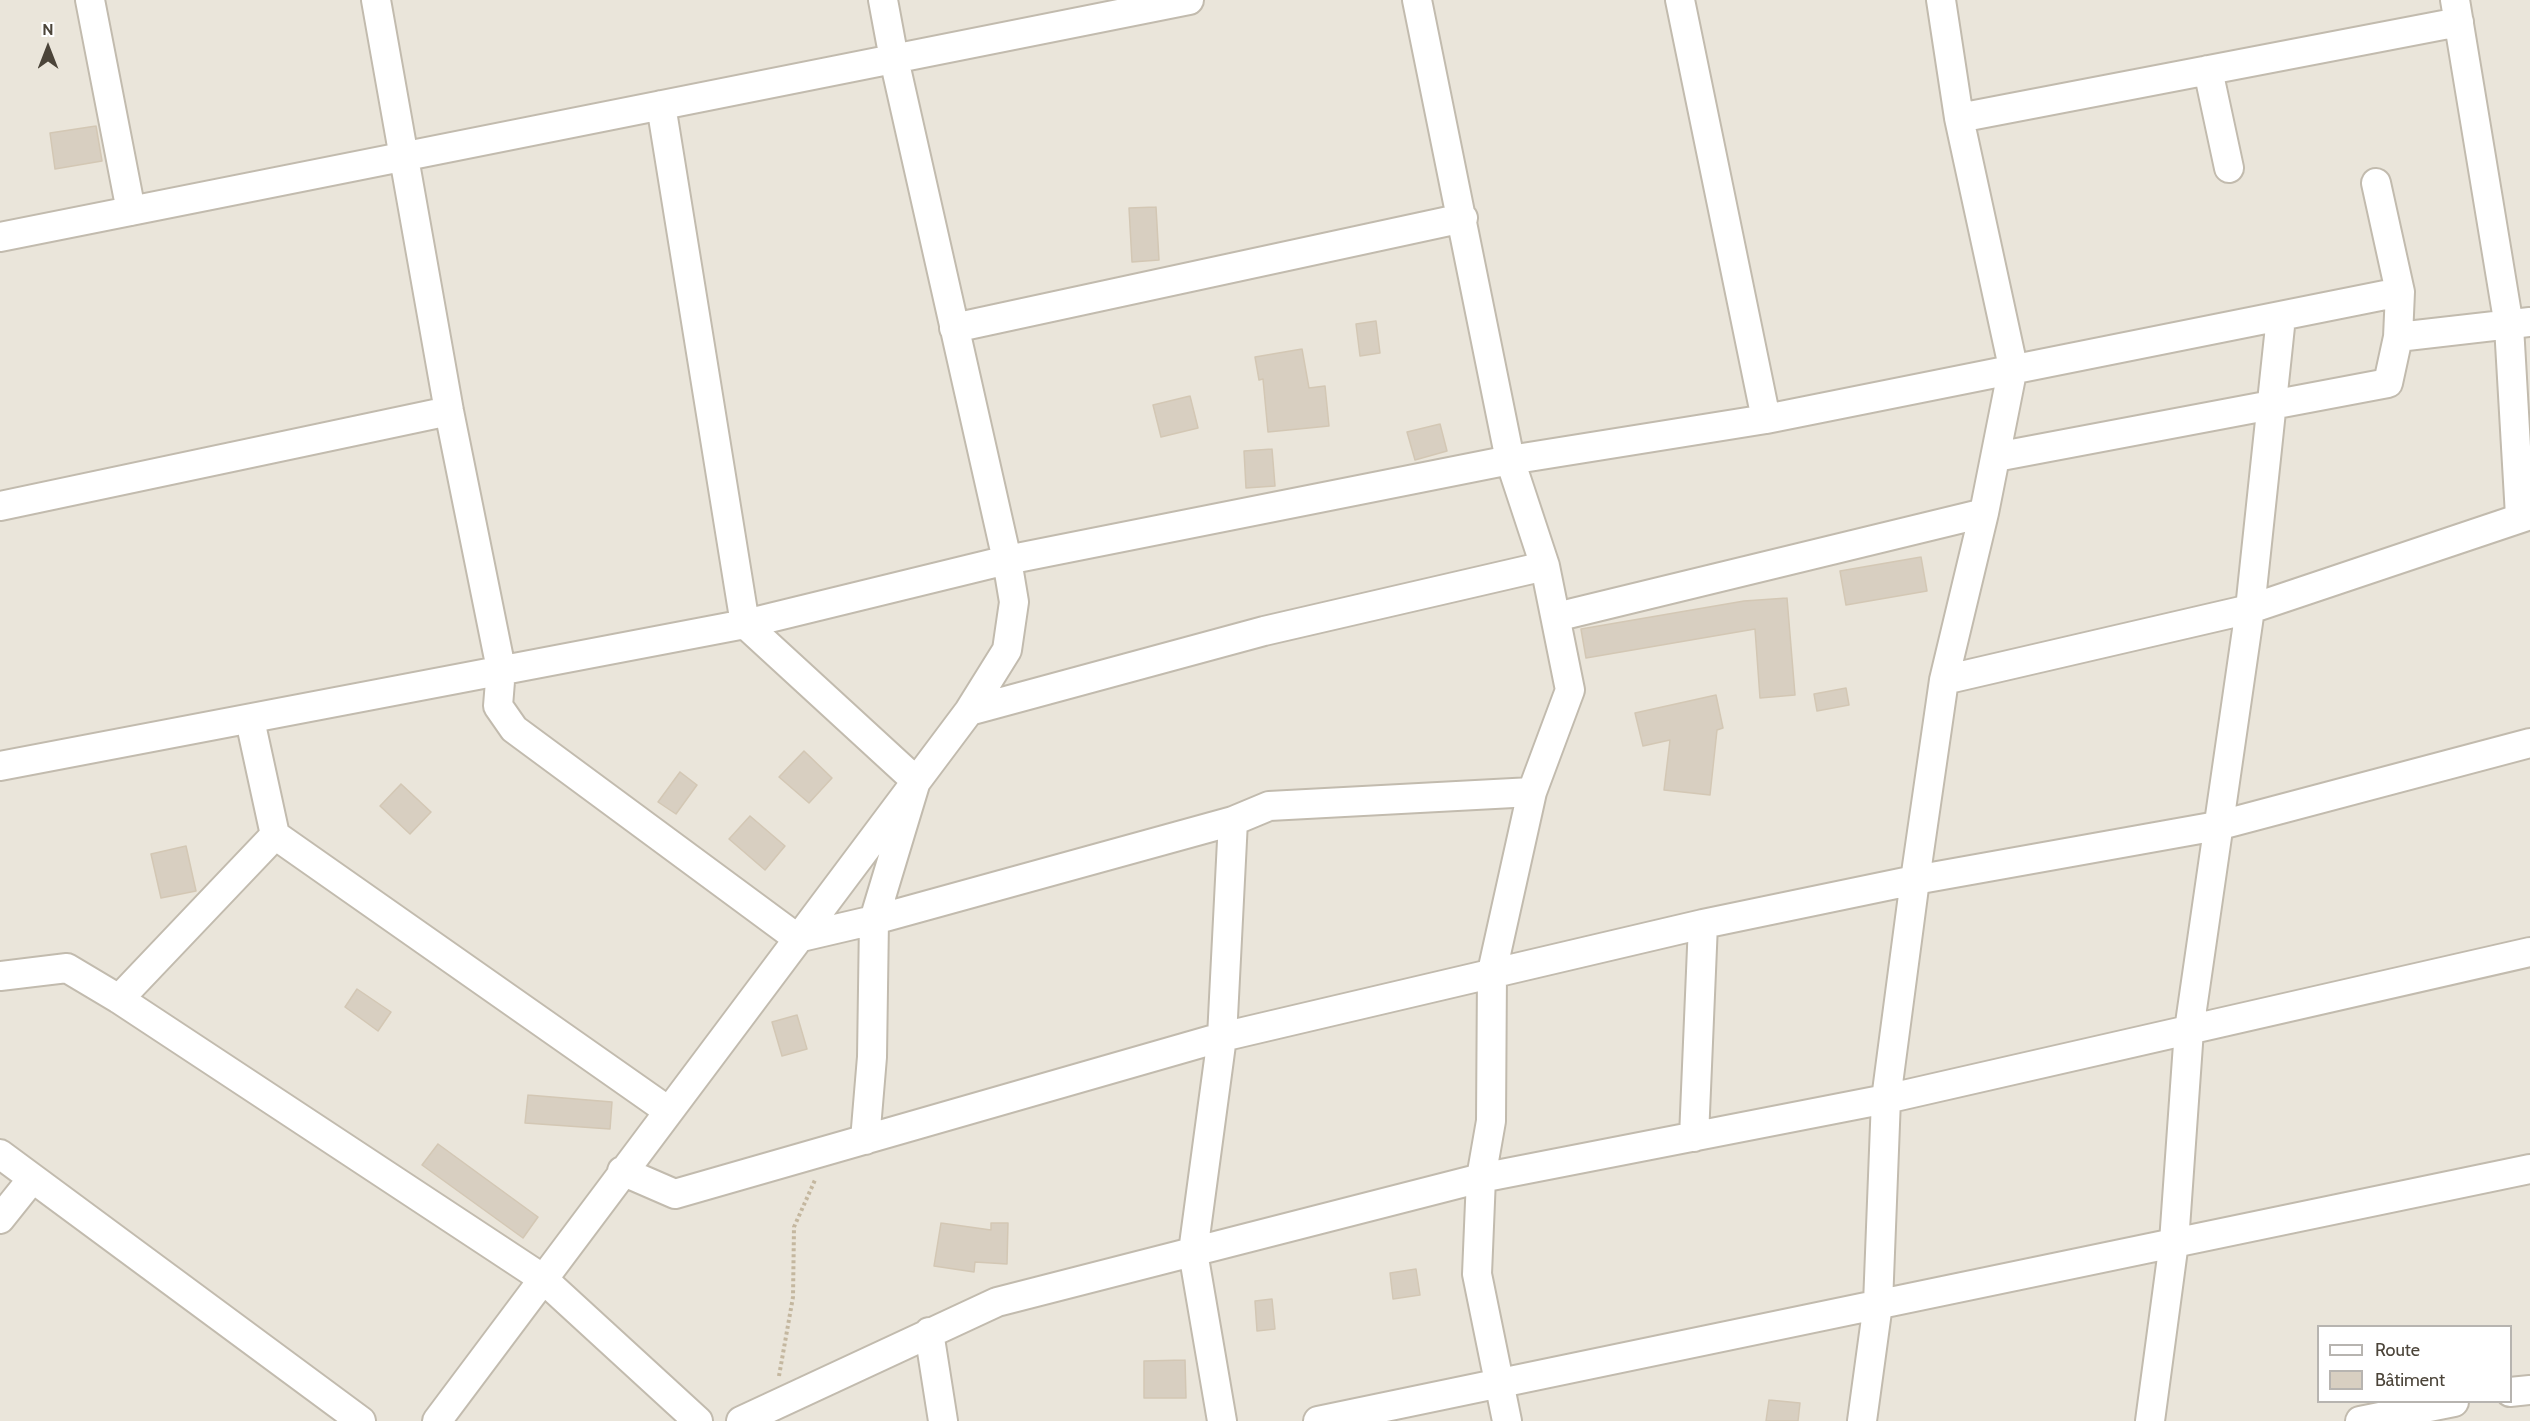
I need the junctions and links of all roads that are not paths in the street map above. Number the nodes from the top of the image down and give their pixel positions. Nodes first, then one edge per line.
1 (90, 0) edge
2 (376, 0) edge
3 (884, 0) edge
4 (1189, 0) edge
5 (1417, 0) edge
6 (1680, 0) edge
7 (1941, 0) edge
8 (1151, 4) edge
9 (2457, 11) edge
10 (894, 59) junction
11 (2208, 70) junction
12 (660, 105) junction
13 (1959, 118) junction
14 (405, 156) junction
15 (2229, 168) dead end
16 (2376, 183) dead end
17 (131, 211) junction
18 (1463, 218) junction
19 (0, 237) edge
20 (2400, 292) junction
21 (2281, 316) junction
22 (2520, 324) edge
23 (954, 328) junction
24 (2398, 337) junction
25 (2013, 368) junction
26 (2271, 406) junction
27 (449, 411) junction
28 (1766, 419) junction
29 (1996, 457) junction
30 (1510, 460) junction
31 (0, 506) edge
32 (1984, 513) junction
33 (2525, 516) edge
34 (1007, 560) junction
35 (1545, 566) junction
36 (2250, 609) junction
37 (1556, 617) junction
38 (745, 624) junction
39 (501, 669) junction
40 (1944, 680) junction
41 (969, 711) junction
42 (250, 720) junction
43 (2530, 743) edge
44 (0, 766) edge
45 (916, 781) junction
46 (1532, 792) junction
47 (1233, 821) junction
48 (2217, 826) junction
49 (275, 835) junction
50 (1916, 880) junction
51 (874, 920) junction
52 (1703, 924) junction
53 (797, 938) junction
54 (2530, 952) edge
55 (1492, 972) junction
56 (0, 976) edge
57 (119, 999) junction
58 (2189, 1030) junction
59 (1222, 1036) junction
60 (1886, 1099) junction
61 (667, 1110) junction
62 (1694, 1137) junction
63 (865, 1140) junction
64 (0, 1154) edge
65 (2530, 1169) edge
66 (622, 1171) junction
67 (1481, 1178) junction
68 (32, 1179) junction
69 (0, 1220) edge
70 (2174, 1242) junction
71 (1193, 1252) junction
72 (542, 1278) junction
73 (1878, 1304) junction
74 (929, 1332) junction
75 (1499, 1386) junction
76 (2530, 1389) edge
77 (2512, 1392) edge
78 (2445, 1403) edge
79 (361, 1421) edge
80 (437, 1421) edge
81 (698, 1421) edge
82 (741, 1421) edge
83 (943, 1421) edge
84 (1222, 1421) edge
85 (1318, 1421) edge
86 (1507, 1421) edge
87 (1862, 1421) edge
88 (2150, 1421) edge
89 (2360, 1421) edge

1 - 17 street
2 - 14 street
3 - 10 street
4 - 8 street
5 - 18 street
6 - 28 street
7 - 13 street
8 - 10 street
9 - 11 street
9 - 22 street
10 - 12 street
10 - 23 street
11 - 13 street
11 - 15 street
12 - 14 street
12 - 38 street
13 - 25 street
14 - 17 street
14 - 27 street
16 - 20 street
17 - 19 street
18 - 23 street
18 - 30 street
20 - 21 street
20 - 24 street
21 - 25 street
21 - 26 street
22 - 24 street
22 - 33 street
23 - 34 street
24 - 26 street
25 - 28 street
25 - 29 street
26 - 29 street
26 - 36 street
27 - 31 street
27 - 39 street
28 - 30 street
29 - 32 street
30 - 34 street
30 - 35 street
32 - 37 street
32 - 40 street
33 - 36 street
34 - 38 street
34 - 41 street
35 - 37 street
35 - 41 street
36 - 40 street
36 - 48 street
37 - 46 street
38 - 39 street
38 - 45 street
39 - 42 street
39 - 53 street
40 - 50 street
41 - 45 street
42 - 44 street
42 - 49 street
43 - 48 street
45 - 51 street
45 - 53 street
46 - 47 street
46 - 55 street
47 - 51 street
47 - 59 street
48 - 50 street
48 - 58 street
49 - 57 street
49 - 61 street
50 - 52 street
50 - 60 street
51 - 53 street
51 - 63 street
52 - 55 street
52 - 62 street
53 - 61 street
54 - 58 street
55 - 59 street
55 - 67 street
56 - 57 street
57 - 72 street
58 - 60 street
58 - 70 street
59 - 63 street
59 - 71 street
60 - 62 street
60 - 73 street
61 - 66 street
62 - 67 street
63 - 66 street
64 - 68 street
65 - 70 street
66 - 72 street
67 - 71 street
67 - 75 street
68 - 69 street
68 - 79 street
70 - 73 street
70 - 88 street
71 - 74 street
71 - 84 street
72 - 80 street
72 - 81 street
73 - 75 street
73 - 87 street
74 - 82 street
74 - 83 street
75 - 85 street
75 - 86 street
76 - 77 street
78 - 89 street

